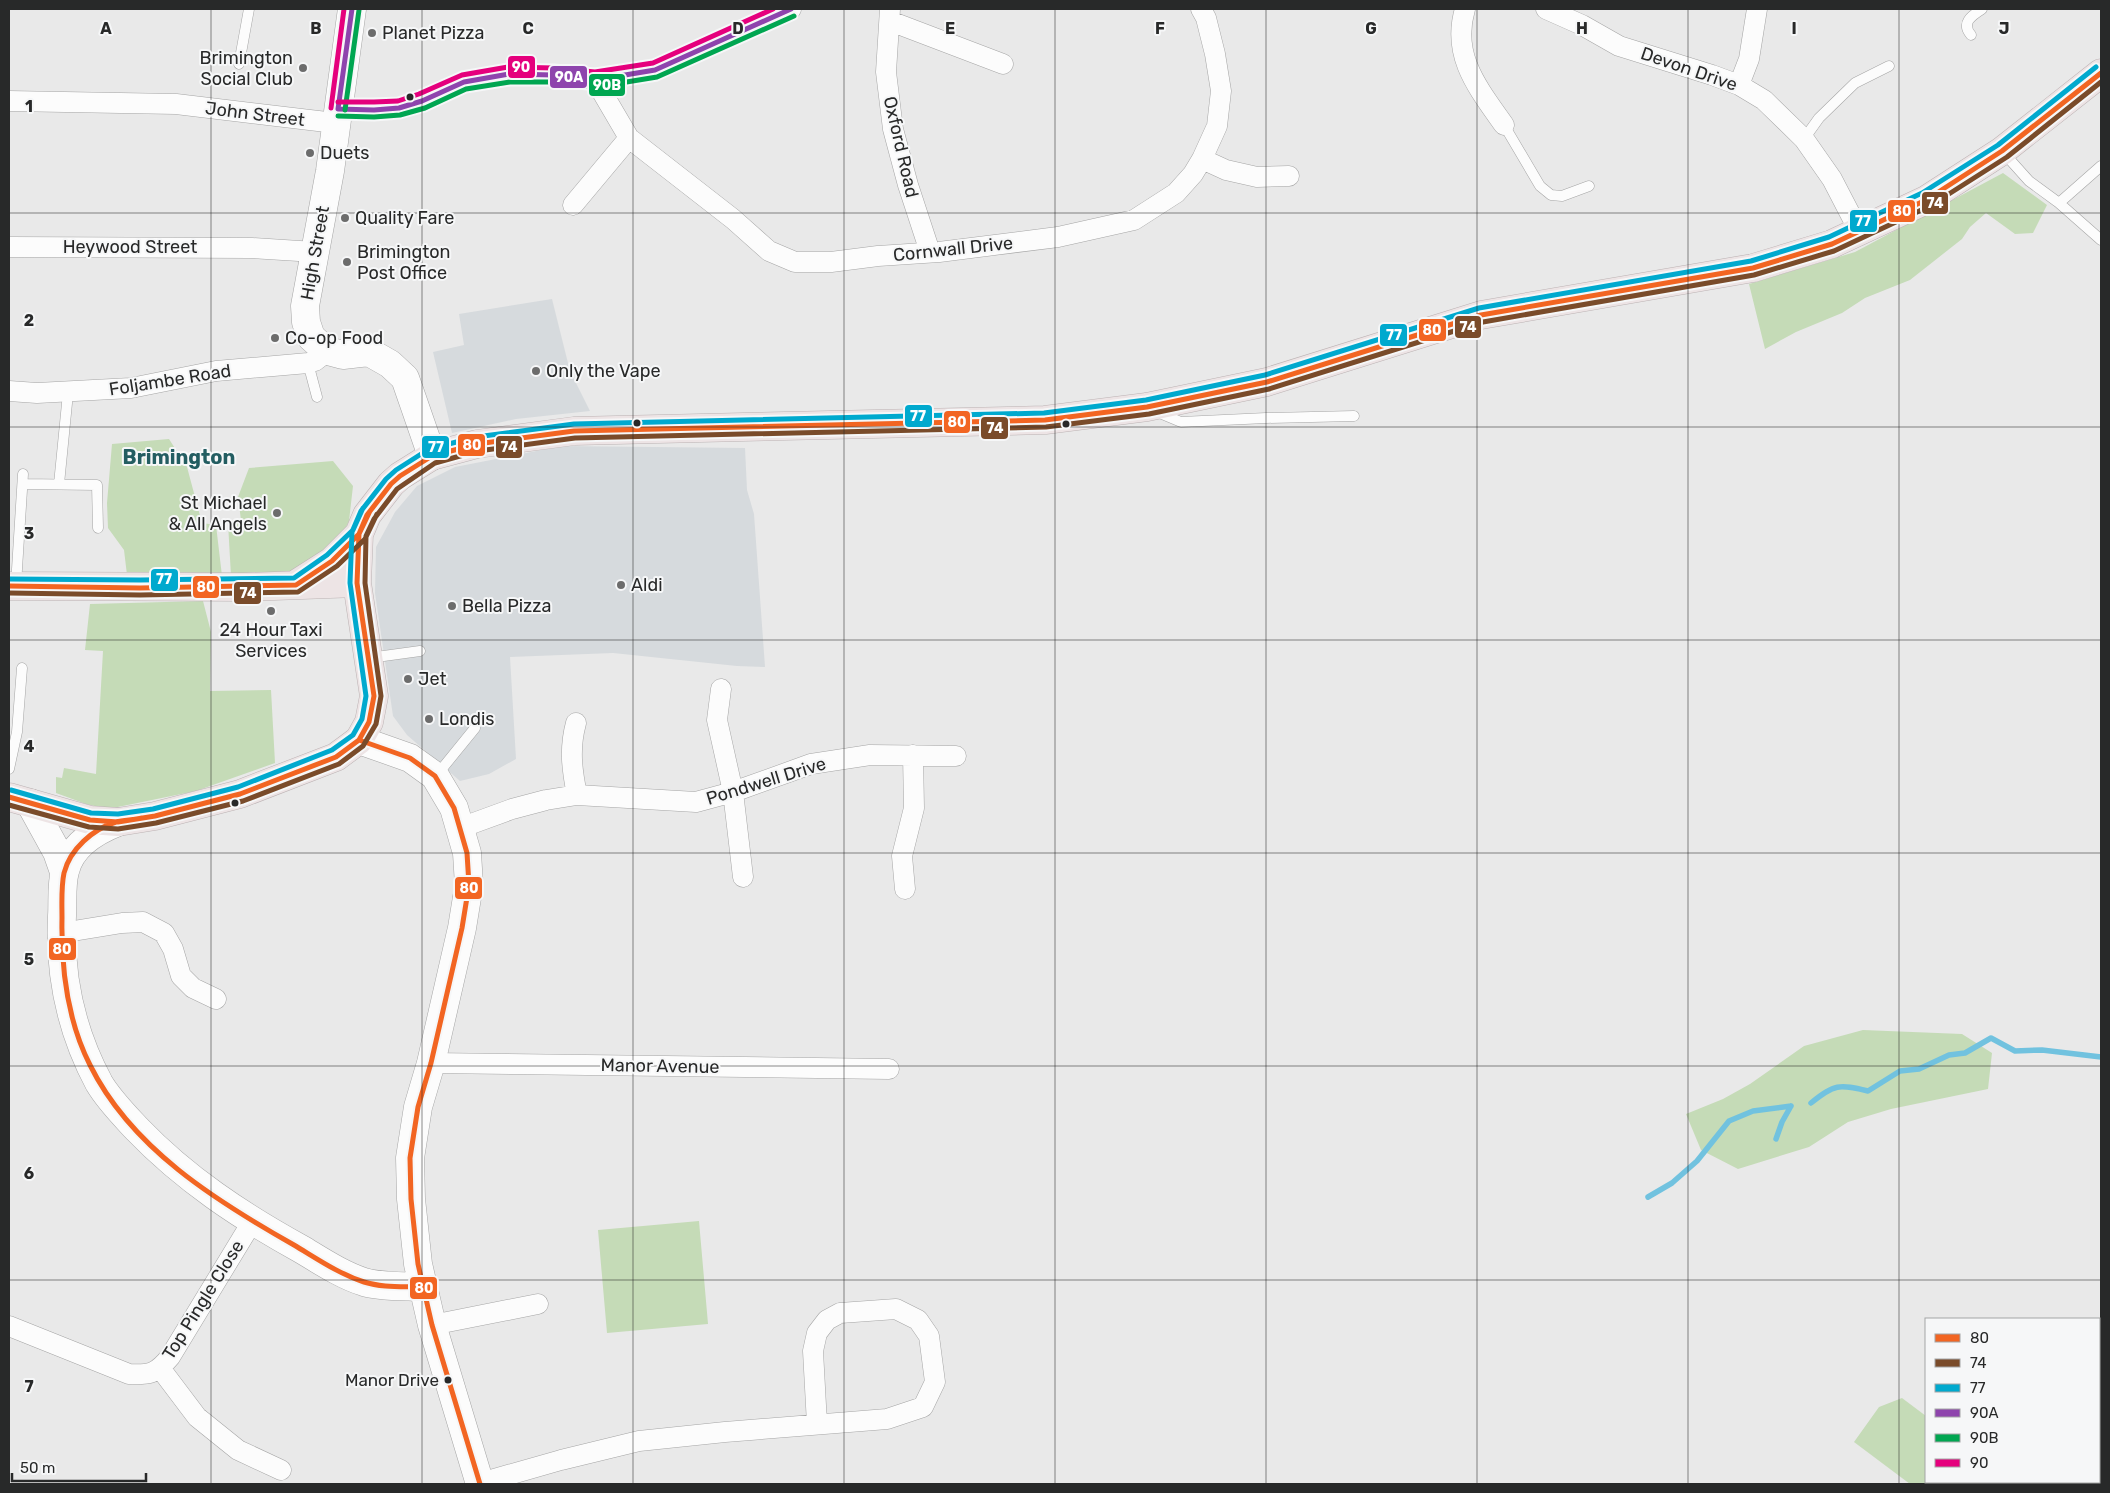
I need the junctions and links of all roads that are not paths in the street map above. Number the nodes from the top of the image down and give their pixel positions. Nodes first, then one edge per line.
1 (249, 9) edge
2 (352, 9) edge
3 (791, 9) edge
4 (1201, 9) edge
5 (1465, 9) edge
6 (1756, 9) edge
7 (1982, 9) edge
8 (1558, 11) edge
9 (890, 15) edge
10 (1971, 35) dead end
11 (240, 64) dead end
12 (1003, 64) dead end
13 (1889, 66) dead end
14 (2101, 73) edge
15 (595, 80) junction
16 (1739, 85) junction
17 (9, 100) edge
18 (336, 116) junction
19 (1504, 124) joint
20 (629, 138) junction
21 (1804, 139) junction
22 (2002, 151) junction
23 (1202, 160) junction
24 (2101, 166) edge
25 (1289, 176) dead end
26 (1589, 186) dead end
27 (2059, 203) junction
28 (572, 205) dead end
29 (1860, 231) junction
30 (2101, 240) edge
31 (9, 246) edge
32 (315, 252) junction
33 (930, 252) junction
34 (318, 357) junction
35 (9, 390) edge
36 (68, 393) junction
37 (316, 397) dead end
38 (1147, 407) junction
39 (1354, 416) dead end
40 (432, 456) junction
41 (59, 484) junction
42 (98, 528) dead end
43 (359, 534) junction
44 (357, 583) junction
45 (296, 585) junction
46 (12, 586) edge
47 (420, 651) dead end
48 (368, 658) junction
49 (22, 668) dead end
50 (721, 689) dead end
51 (576, 724) dead end
52 (475, 728) dead end
53 (359, 740) junction
54 (913, 754) junction
55 (956, 756) dead end
56 (9, 769) edge
57 (435, 776) junction
58 (733, 792) junction
59 (578, 795) junction
60 (19, 800) edge
61 (118, 822) junction
62 (460, 828) junction
63 (64, 872) junction
64 (743, 877) dead end
65 (905, 889) dead end
66 (61, 933) junction
67 (216, 999) dead end
68 (431, 1063) junction
69 (889, 1069) dead end
70 (252, 1222) junction
71 (424, 1287) junction
72 (538, 1304) dead end
73 (432, 1325) junction
74 (9, 1326) edge
75 (160, 1368) junction
76 (817, 1424) junction
77 (281, 1470) dead end
78 (480, 1484) edge

1 - 11 lane
2 - 18 street, High Street
3 - 15 street
4 - 23 street, Cornwall Drive
5 - 19 street
6 - 16 street
7 - 10 lane
8 - 16 street, Devon Drive
9 - 12 street
9 - 33 street, Oxford Road
13 - 21 lane
14 - 22 highway
15 - 18 street
15 - 20 street, Cornwall Drive
16 - 21 street, Devon Drive
17 - 18 street, John Street
18 - 32 street, High Street
19 - 26 lane
20 - 28 street
20 - 33 street, Cornwall Drive
21 - 29 street, Devon Drive
22 - 27 lane
22 - 29 highway
23 - 25 street
23 - 33 street, Cornwall Drive
24 - 27 lane
27 - 30 lane
29 - 38 highway
31 - 32 street, Heywood Street
32 - 34 street, High Street
34 - 36 street, Foljambe Road
34 - 37 lane
34 - 40 street
35 - 36 street, Foljambe Road
36 - 41 lane
38 - 39 lane
38 - 40 highway
40 - 43 highway
41 - 42 lane
41 - 46 lane
43 - 44 highway
43 - 45 highway
44 - 45 highway
44 - 48 highway
45 - 46 highway
47 - 48 lane
48 - 53 highway
49 - 56 lane
50 - 58 street
51 - 59 street
52 - 57 lane
53 - 57 street
53 - 61 highway
54 - 55 street, Pondwell Drive
54 - 58 street, Pondwell Drive
54 - 65 street
57 - 62 street
58 - 59 street, Pondwell Drive
58 - 64 street
59 - 62 street, Pondwell Drive
60 - 61 highway
60 - 63 street
61 - 63 street
62 - 68 street
63 - 66 street
66 - 67 street
66 - 70 street
68 - 69 street, Manor Avenue
68 - 71 street
70 - 71 street
70 - 75 street, Top Pingle Close
71 - 73 street
72 - 73 street
73 - 78 street
74 - 75 street, Top Pingle Close
75 - 77 street
76 - 76 street
76 - 78 street

